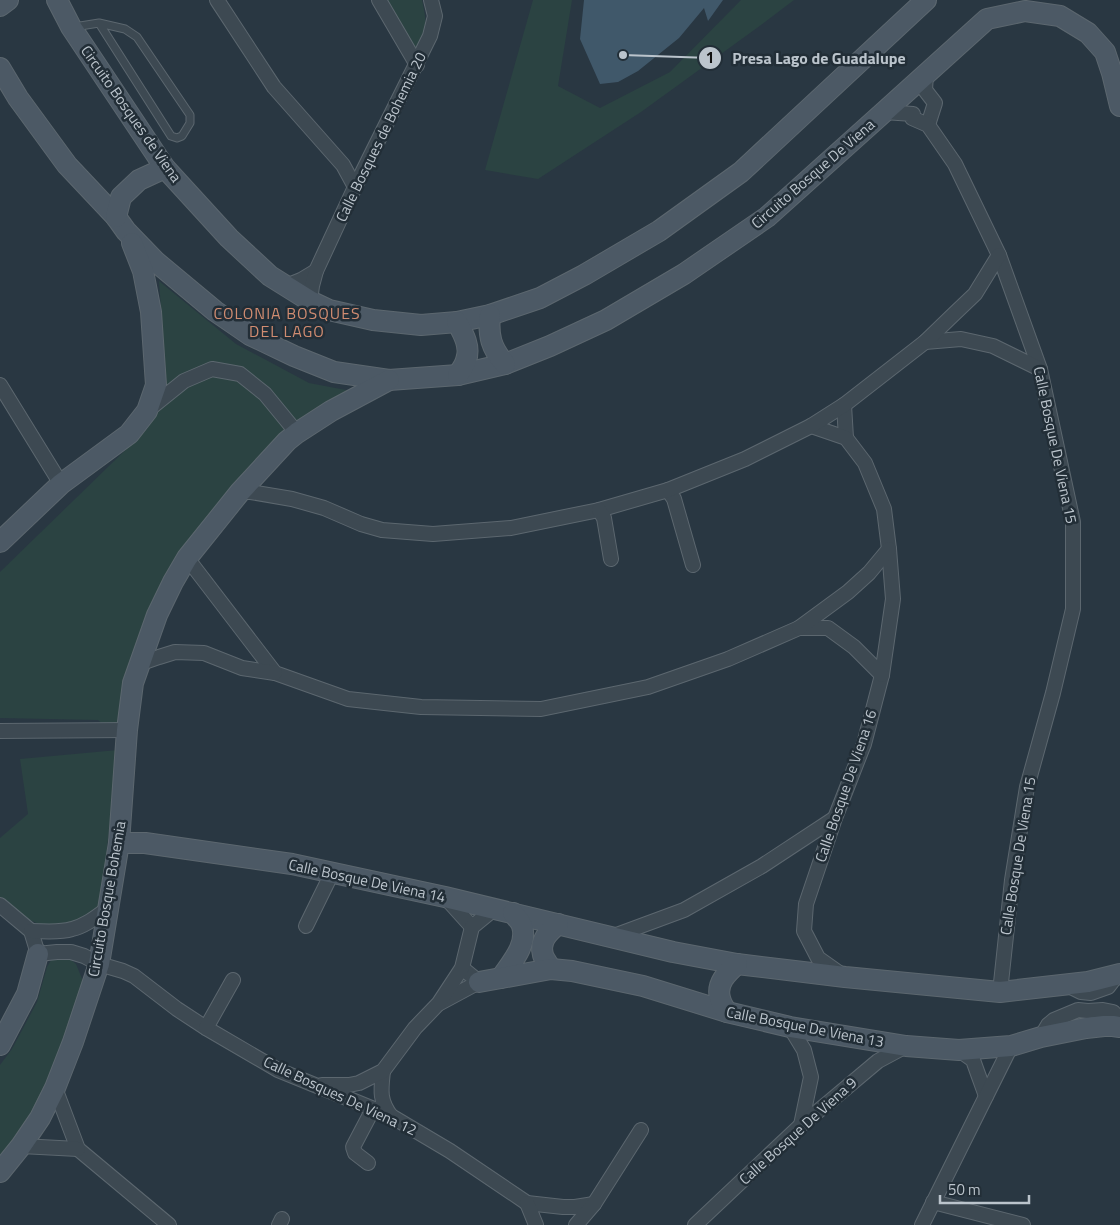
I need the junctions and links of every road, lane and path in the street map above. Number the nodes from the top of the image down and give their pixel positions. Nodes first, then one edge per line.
1 (8, 0) edge
2 (57, 0) edge
3 (217, 0) edge
4 (379, 0) edge
5 (430, 0) edge
6 (926, 0) edge
7 (0, 6) edge
8 (99, 23) junction
9 (71, 27) junction
10 (417, 65) junction
11 (0, 68) edge
12 (926, 74) junction
13 (1120, 106) edge
14 (884, 112) junction
15 (928, 125) junction
16 (165, 168) junction
17 (356, 187) junction
18 (121, 224) junction
19 (999, 255) junction
20 (316, 271) junction
21 (286, 286) junction
22 (310, 301) junction
23 (490, 315) junction
24 (457, 322) junction
25 (924, 342) junction
26 (505, 364) junction
27 (1040, 369) junction
28 (458, 375) junction
29 (389, 380) junction
30 (0, 385) edge
31 (844, 405) junction
32 (147, 411) junction
33 (811, 426) junction
34 (297, 433) junction
35 (846, 438) junction
36 (61, 484) junction
37 (668, 490) junction
38 (240, 492) junction
39 (599, 510) junction
40 (0, 542) edge
41 (889, 549) junction
42 (187, 558) junction
43 (611, 560) dead end
44 (693, 565) dead end
45 (799, 628) junction
46 (140, 664) junction
47 (275, 673) junction
48 (882, 675) junction
49 (127, 730) junction
50 (0, 731) edge
51 (835, 818) junction
52 (119, 843) junction
53 (332, 873) junction
54 (445, 897) junction
55 (0, 904) edge
56 (107, 909) junction
57 (503, 911) junction
58 (558, 924) junction
59 (306, 926) dead end
60 (472, 927) junction
61 (31, 931) junction
62 (611, 937) junction
63 (38, 954) junction
64 (99, 964) junction
65 (737, 964) junction
66 (462, 968) junction
67 (551, 969) junction
68 (845, 977) junction
69 (501, 978) junction
70 (1115, 979) edge
71 (233, 980) dead end
72 (479, 982) junction
73 (1074, 988) junction
74 (1000, 992) junction
75 (439, 1003) junction
76 (1078, 1010) junction
77 (727, 1012) junction
78 (1118, 1020) edge
79 (790, 1027) junction
80 (206, 1028) junction
81 (1041, 1037) junction
82 (0, 1044) edge
83 (906, 1046) junction
84 (1011, 1046) junction
85 (960, 1050) junction
86 (383, 1071) junction
87 (316, 1086) junction
88 (54, 1088) junction
89 (986, 1096) junction
90 (373, 1109) junction
91 (391, 1116) junction
92 (801, 1125) junction
93 (641, 1130) dead end
94 (21, 1146) junction
95 (78, 1149) junction
96 (368, 1163) dead end
97 (0, 1172) edge
98 (933, 1202) junction
99 (528, 1203) junction
100 (594, 1204) junction
101 (169, 1225) edge
102 (536, 1225) edge
103 (576, 1225) edge
104 (695, 1225) edge
105 (922, 1225) edge
106 (1023, 1225) edge

1 - 7 street
2 - 9 street, Circuito Bosques de Viena
3 - 17 street
4 - 10 street
5 - 10 street, Calle Bosques de Bohemia 20
6 - 23 street
8 - 8 lane
8 - 9 lane
9 - 16 street, Circuito Bosques de Viena
10 - 17 street, Calle Bosques de Bohemia 20
11 - 18 street
12 - 13 street, Circuito Bosque De Viena
12 - 14 street, Circuito Bosque De Viena
12 - 15 street
14 - 15 street, Calle Bosque De Viena 15
14 - 26 street, Circuito Bosque De Viena
15 - 19 street, Calle Bosque De Viena 15
16 - 18 street
16 - 21 street, Circuito Bosques de Viena
17 - 20 street, Calle Bosques de Bohemia 20
18 - 29 street
18 - 32 street
19 - 25 street
19 - 27 street, Calle Bosque De Viena 15
20 - 21 street
20 - 22 street, Calle Bosques de Bohemia 20
21 - 22 street, Circuito Bosques de Viena
22 - 24 street, Circuito Bosques de Viena
23 - 24 street
23 - 26 street
24 - 28 street
25 - 27 street
25 - 31 street
26 - 28 street, Circuito Bosque De Viena
27 - 74 street, Calle Bosque De Viena 15
28 - 29 street, Circuito Bosque De Viena
29 - 34 street, Circuito Bosque Bohemia
30 - 36 street
31 - 33 street
31 - 35 street
32 - 34 street
32 - 36 street
33 - 35 street
33 - 37 street
34 - 38 street, Circuito Bosque Bohemia
35 - 41 street, Calle Bosque De Viena 16
36 - 40 street
37 - 39 street
37 - 44 street
38 - 39 street
38 - 42 street, Circuito Bosque Bohemia
39 - 43 street
41 - 45 street
41 - 48 street, Calle Bosque De Viena 16
42 - 46 street, Circuito Bosque Bohemia
42 - 47 street
45 - 47 street
45 - 48 street
46 - 47 street
46 - 49 street, Circuito Bosque Bohemia
48 - 51 street, Calle Bosque De Viena 16
49 - 50 street
49 - 52 street, Circuito Bosque Bohemia
51 - 62 street
51 - 68 street, Calle Bosque De Viena 16
52 - 53 street, Calle Bosque De Viena 14
52 - 56 street, Circuito Bosque Bohemia
53 - 54 street, Calle Bosque De Viena 14
53 - 59 street
54 - 57 street, Calle Bosque De Viena 14
54 - 60 street
55 - 61 street
56 - 61 street
56 - 64 street, Circuito Bosque Bohemia
57 - 58 street, Calle Bosque De Viena 14
57 - 60 street
57 - 69 street
58 - 62 street, Calle Bosque De Viena 14
58 - 67 street
60 - 66 street
61 - 63 street
62 - 65 street
63 - 64 street, Calle Bosques De Viena 12
63 - 82 street
64 - 80 street, Calle Bosques De Viena 12
64 - 88 street, Circuito Bosque Bohemia
65 - 68 street
65 - 77 street
66 - 72 street
66 - 75 street
67 - 69 street, Calle Bosque De Viena 13
67 - 77 street, Calle Bosque De Viena 13
68 - 74 street
69 - 72 street, Calle Bosque De Viena 13
70 - 73 street
70 - 78 street
71 - 80 street
72 - 75 street, Calle Bosque De Viena 13
73 - 74 street
73 - 76 street
75 - 86 street
76 - 78 street
76 - 81 street
77 - 79 street, Calle Bosque De Viena 13
78 - 81 street, Calle Bosque De Viena 13
79 - 83 street, Calle Bosque De Viena 13
79 - 92 street
80 - 87 street, Calle Bosques De Viena 12
81 - 84 street, Calle Bosque De Viena 13
83 - 85 street, Calle Bosque De Viena 13
83 - 92 street, Calle Bosque De Viena 9
84 - 85 street, Calle Bosque De Viena 13
84 - 89 street
85 - 89 street
86 - 87 street
86 - 91 street
87 - 90 street, Calle Bosques De Viena 12
88 - 94 street, Circuito Bosque Bohemia
88 - 95 street
89 - 98 street
90 - 91 street, Calle Bosques De Viena 12
90 - 96 street
91 - 99 street, Calle Bosques De Viena 12
92 - 104 street, Calle Bosque De Viena 9
93 - 100 street
94 - 95 street
94 - 97 street, Circuito Bosque Bohemia
95 - 101 street
98 - 105 street
98 - 106 street
99 - 100 street, Calle Bosques De Viena 12
99 - 102 street
100 - 103 street

